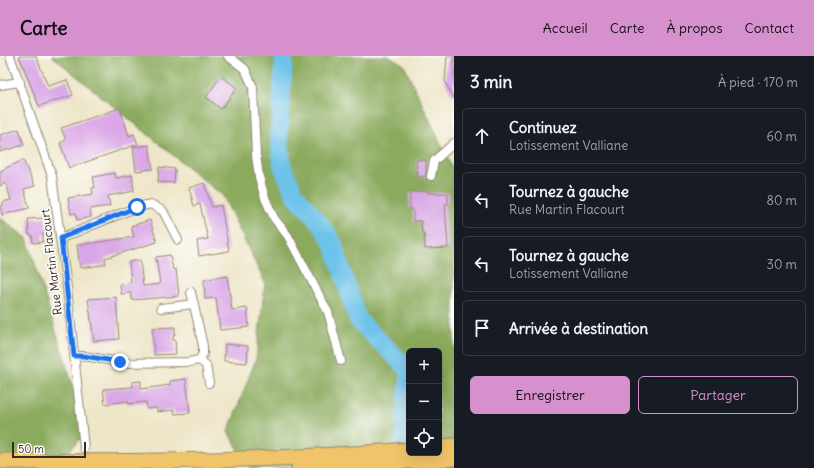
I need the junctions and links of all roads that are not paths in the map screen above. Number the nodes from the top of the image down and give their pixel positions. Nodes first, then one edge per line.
1 (10, 56) edge
2 (228, 56) edge
3 (20, 82) junction
4 (0, 85) edge
5 (454, 143) edge
6 (430, 176) dead end
7 (61, 238) junction
8 (178, 240) dead end
9 (191, 292) dead end
10 (194, 304) junction
11 (161, 308) dead end
12 (74, 356) junction
13 (199, 360) junction
14 (341, 361) dead end
15 (209, 383) dead end
16 (454, 446) edge
17 (442, 447) edge
18 (84, 448) dead end
19 (406, 450) edge
20 (454, 458) edge
21 (0, 461) edge
22 (299, 468) edge

1 - 3 street, Rue Martin Flacourt
2 - 14 street
3 - 4 street
3 - 7 street, Rue Martin Flacourt
5 - 6 street
7 - 8 street
7 - 12 street, Rue Martin Flacourt
9 - 10 street
10 - 11 street
10 - 13 street
12 - 13 street
12 - 18 street, Rue Martin Flacourt
13 - 15 street
16 - 17 highway
19 - 21 highway
20 - 22 highway

